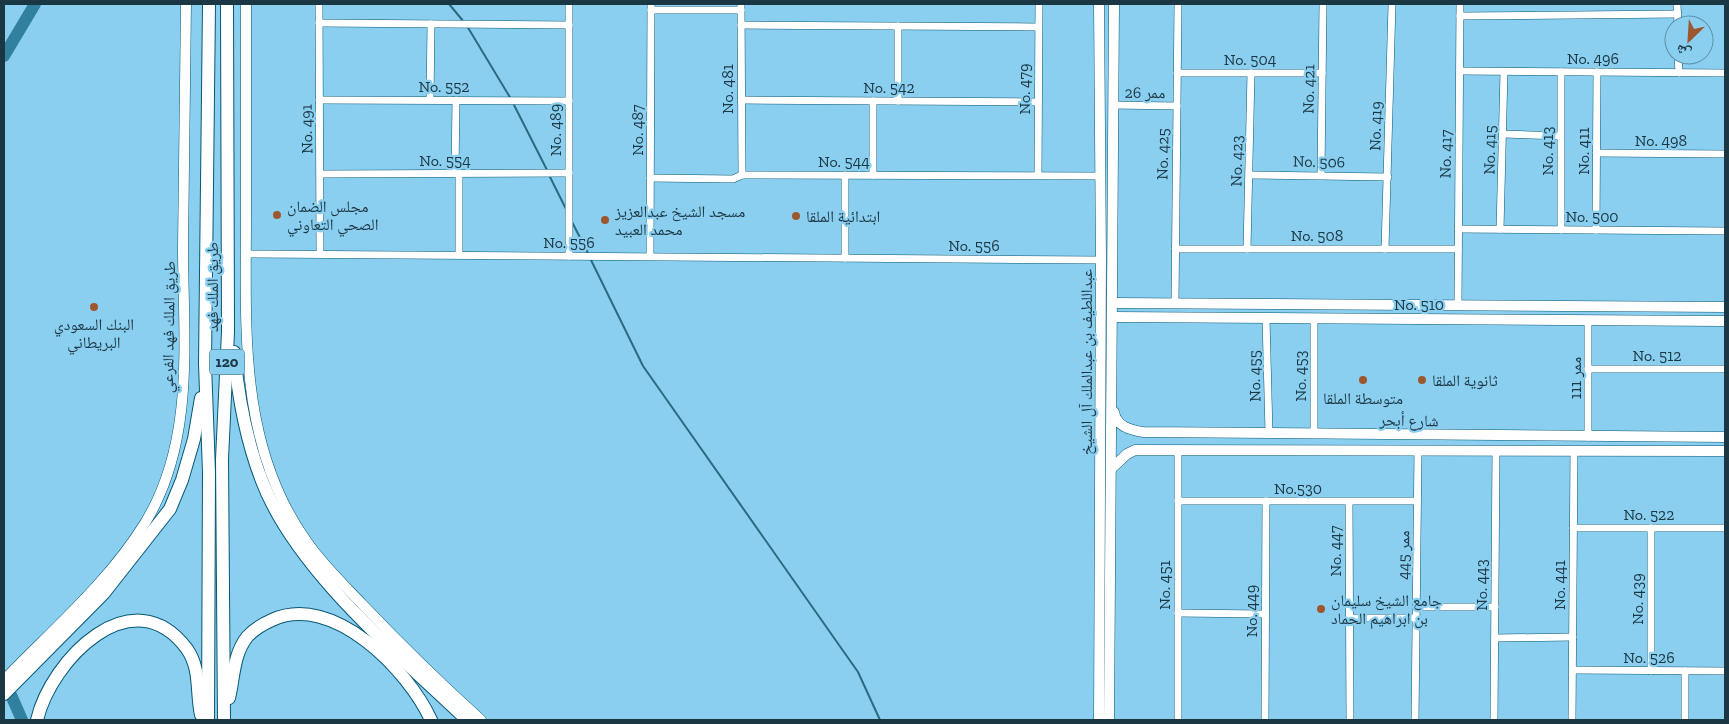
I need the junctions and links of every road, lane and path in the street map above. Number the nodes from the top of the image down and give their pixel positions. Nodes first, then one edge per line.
1 (186, 4) edge
2 (209, 4) edge
3 (227, 4) edge
4 (234, 4) edge
5 (246, 4) edge
6 (319, 4) edge
7 (569, 4) edge
8 (1039, 4) edge
9 (1099, 4) edge
10 (1114, 4) edge
11 (1178, 4) edge
12 (1323, 4) edge
13 (1392, 4) edge
14 (1460, 4) edge
15 (1677, 4) edge
16 (651, 7) edge
17 (741, 7) edge
18 (1678, 14) joint
19 (1460, 16) junction
20 (319, 24) junction
21 (431, 24) junction
22 (569, 25) junction
23 (741, 25) junction
24 (898, 26) junction
25 (1038, 27) junction
26 (1098, 50) junction
27 (1114, 50) junction
28 (1679, 65) edge
29 (228, 70) junction
30 (1460, 71) junction
31 (1504, 72) junction
32 (1560, 72) junction
33 (1597, 72) junction
34 (1177, 73) junction
35 (1251, 73) junction
36 (1322, 73) junction
37 (1679, 73) junction
38 (1725, 73) edge
39 (319, 100) junction
40 (430, 100) junction
41 (456, 100) junction
42 (741, 100) junction
43 (569, 101) junction
44 (873, 101) junction
45 (898, 101) junction
46 (1038, 102) junction
47 (1114, 105) junction
48 (1177, 106) junction
49 (1503, 134) junction
50 (1560, 136) junction
51 (1596, 153) junction
52 (1725, 154) edge
53 (457, 173) junction
54 (569, 173) junction
55 (321, 174) junction
56 (845, 174) junction
57 (1250, 174) junction
58 (742, 175) junction
59 (874, 175) junction
60 (1038, 175) junction
61 (1321, 175) junction
62 (1101, 176) junction
63 (1388, 177) junction
64 (650, 178) junction
65 (1458, 229) junction
66 (1500, 230) junction
67 (1561, 230) junction
68 (1596, 230) junction
69 (1725, 231) edge
70 (1247, 249) junction
71 (1385, 249) junction
72 (1458, 249) junction
73 (1175, 250) junction
74 (246, 254) junction
75 (320, 254) junction
76 (458, 255) junction
77 (569, 256) junction
78 (650, 256) junction
79 (845, 258) junction
80 (1102, 260) junction
81 (1113, 303) junction
82 (1125, 303) junction
83 (1175, 304) junction
84 (1458, 305) junction
85 (1725, 307) edge
86 (1113, 317) junction
87 (1125, 317) junction
88 (1266, 318) junction
89 (1314, 318) junction
90 (1459, 319) junction
91 (1588, 320) junction
92 (1725, 321) edge
93 (228, 332) junction
94 (1588, 369) junction
95 (1725, 369) edge
96 (206, 373) junction
97 (1111, 400) junction
98 (1143, 432) junction
99 (1269, 433) junction
100 (1314, 433) junction
101 (1588, 437) junction
102 (1725, 437) edge
103 (1146, 449) junction
104 (1178, 449) junction
105 (1418, 450) junction
106 (1496, 450) junction
107 (1574, 450) junction
108 (1725, 451) edge
109 (1112, 468) junction
110 (1178, 501) junction
111 (1266, 501) junction
112 (1417, 501) junction
113 (1349, 502) junction
114 (1573, 528) junction
115 (1651, 528) junction
116 (1725, 528) edge
117 (1416, 607) junction
118 (1495, 607) junction
119 (1178, 613) junction
120 (1264, 614) junction
121 (1350, 618) junction
122 (1416, 618) junction
123 (1573, 637) junction
124 (1495, 638) junction
125 (1573, 670) junction
126 (1651, 671) junction
127 (1685, 671) junction
128 (1725, 671) edge
129 (4, 680) edge
130 (4, 694) edge
131 (37, 720) edge
132 (202, 720) edge
133 (208, 720) edge
134 (224, 720) edge
135 (431, 720) edge
136 (468, 720) edge
137 (481, 720) edge
138 (1099, 720) edge
139 (1109, 720) edge
140 (1178, 720) edge
141 (1265, 720) edge
142 (1350, 720) edge
143 (1415, 720) edge
144 (1494, 720) edge
145 (1572, 720) edge
146 (1685, 720) edge

1 - 129 street, طريق الملك فهد الفرعي
2 - 96 highway, طريق الملك فهد / 120
3 - 29 highway, طريق الملك فهد / 120
4 - 29 highway
5 - 74 street
6 - 20 street, No. 491
7 - 22 street, No. 489
8 - 25 street, No. 479
9 - 26 street, عبداللطيف بن عبدالملك آل الشيخ
10 - 27 street, عبداللطيف بن عبدالملك آل الشيخ
11 - 34 street, No. 425
12 - 36 street, No. 421
13 - 63 street, No. 419
14 - 19 street, No. 417
15 - 18 street
16 - 17 street
16 - 64 street, No. 487
17 - 23 street, No. 481
18 - 19 street
19 - 30 street, No. 417
20 - 21 street
20 - 39 street, No. 491
21 - 22 street
21 - 40 street
22 - 43 street, No. 489
23 - 24 street
23 - 42 street, No. 481
24 - 25 street
24 - 45 street
25 - 46 street, No. 479
26 - 27 street
26 - 62 street, عبداللطيف بن عبدالملك آل الشيخ
27 - 47 street, عبداللطيف بن عبدالملك آل الشيخ
28 - 37 street
29 - 93 highway, طريق الملك فهد / 120
30 - 31 street, No. 496
30 - 65 street, No. 417
31 - 32 street, No. 496
31 - 49 street, No. 415
32 - 33 street, No. 496
32 - 50 street, No. 413
33 - 37 street, No. 496
33 - 51 street, No. 411
34 - 35 street, No. 504
34 - 48 street, No. 425
35 - 36 street, No. 504
35 - 57 street, No. 423
36 - 61 street, No. 421
37 - 38 street, No. 496
39 - 40 street, No. 552
39 - 55 street, No. 491
40 - 41 street, No. 552
41 - 43 street, No. 552
41 - 53 street
42 - 44 street, No. 542
42 - 58 street, No. 481
43 - 54 street, No. 489
44 - 45 street, No. 542
44 - 59 street
45 - 46 street, No. 542
46 - 60 street, No. 479
47 - 48 street, ممر 26
47 - 81 street, عبداللطيف بن عبدالملك آل الشيخ
48 - 73 street, No. 425
49 - 50 street
49 - 66 street, No. 415
50 - 67 street, No. 413
51 - 52 street, No. 498
51 - 68 street, No. 411
53 - 54 street, No. 554
53 - 55 street, No. 554
53 - 76 street
54 - 77 street, No. 489
55 - 75 street, No. 491
56 - 58 street, No. 544
56 - 59 street, No. 544
56 - 79 street
57 - 61 street, No. 506
57 - 70 street, No. 423
58 - 64 street, No. 544
59 - 60 street, No. 544
60 - 62 street, No. 544
61 - 63 street, No. 506
62 - 80 street, عبداللطيف بن عبدالملك آل الشيخ
63 - 71 street, No. 419
64 - 78 street, No. 487
65 - 66 street, No. 500
65 - 72 street, No. 417
66 - 67 street, No. 500
67 - 68 street, No. 500
68 - 69 street, No. 500
70 - 71 street, No. 508
70 - 73 street, No. 508
71 - 72 street, No. 508
72 - 84 street, No. 417
73 - 83 street, No. 425
74 - 75 street, No. 556
74 - 137 street
75 - 76 street, No. 556
76 - 77 street, No. 556
77 - 78 street, No. 556
78 - 79 street, No. 556
79 - 80 street, No. 556
80 - 138 street, عبداللطيف بن عبدالملك آل الشيخ
81 - 82 street, No. 510
81 - 86 street, عبداللطيف بن عبدالملك آل الشيخ
82 - 83 street, No. 510
82 - 87 street
83 - 84 street, No. 510
84 - 85 street, No. 510
84 - 90 street
86 - 87 street, No. 510
86 - 97 street, عبداللطيف بن عبدالملك آل الشيخ
87 - 88 street, No. 510
88 - 89 street, No. 510
88 - 99 street, No. 455
89 - 90 street, No. 510
89 - 100 street, No. 453
90 - 91 street, No. 510
91 - 92 street, No. 510
91 - 94 street, ممر 111
93 - 134 highway, طريق الملك فهد / 120
93 - 136 highway
94 - 95 street, No. 512
94 - 101 street, ممر 111
96 - 130 highway
96 - 133 highway, طريق الملك فهد / 120
97 - 98 street, شارع أبحر
97 - 109 street, عبداللطيف بن عبدالملك آل الشيخ
98 - 99 street, شارع أبحر
98 - 103 street
99 - 100 street, شارع أبحر
100 - 101 street, شارع أبحر
101 - 102 street, شارع أبحر
103 - 104 street, شارع أبحر
103 - 109 street, شارع أبحر
104 - 105 street, شارع أبحر
104 - 110 street, No. 451
105 - 106 street, شارع أبحر
105 - 112 street, ممر 445
106 - 107 street, شارع أبحر
106 - 118 street, No. 443
107 - 108 street, شارع أبحر
107 - 114 street, No. 441
109 - 139 street, عبداللطيف بن عبدالملك آل الشيخ
110 - 111 street, No.530
110 - 119 street, No. 451
111 - 113 street, No.530
111 - 120 street, No. 449
112 - 113 street, No.530
112 - 117 street, ممر 445
113 - 121 street, No. 447
114 - 115 street, No. 522
114 - 123 street, No. 441
115 - 116 street, No. 522
115 - 126 street, No. 439
117 - 118 street
117 - 122 street, ممر 445
118 - 124 street, No. 443
119 - 120 street
119 - 140 street, No. 451
120 - 141 street, No. 449
121 - 122 street
121 - 142 street, No. 447
122 - 143 street, ممر 445
123 - 124 street
123 - 125 street, No. 441
124 - 144 street, No. 443
125 - 126 street, No. 526
125 - 145 street, No. 441
126 - 127 street, No. 526
127 - 128 street, No. 526
127 - 146 street
131 - 132 highway
134 - 135 highway

